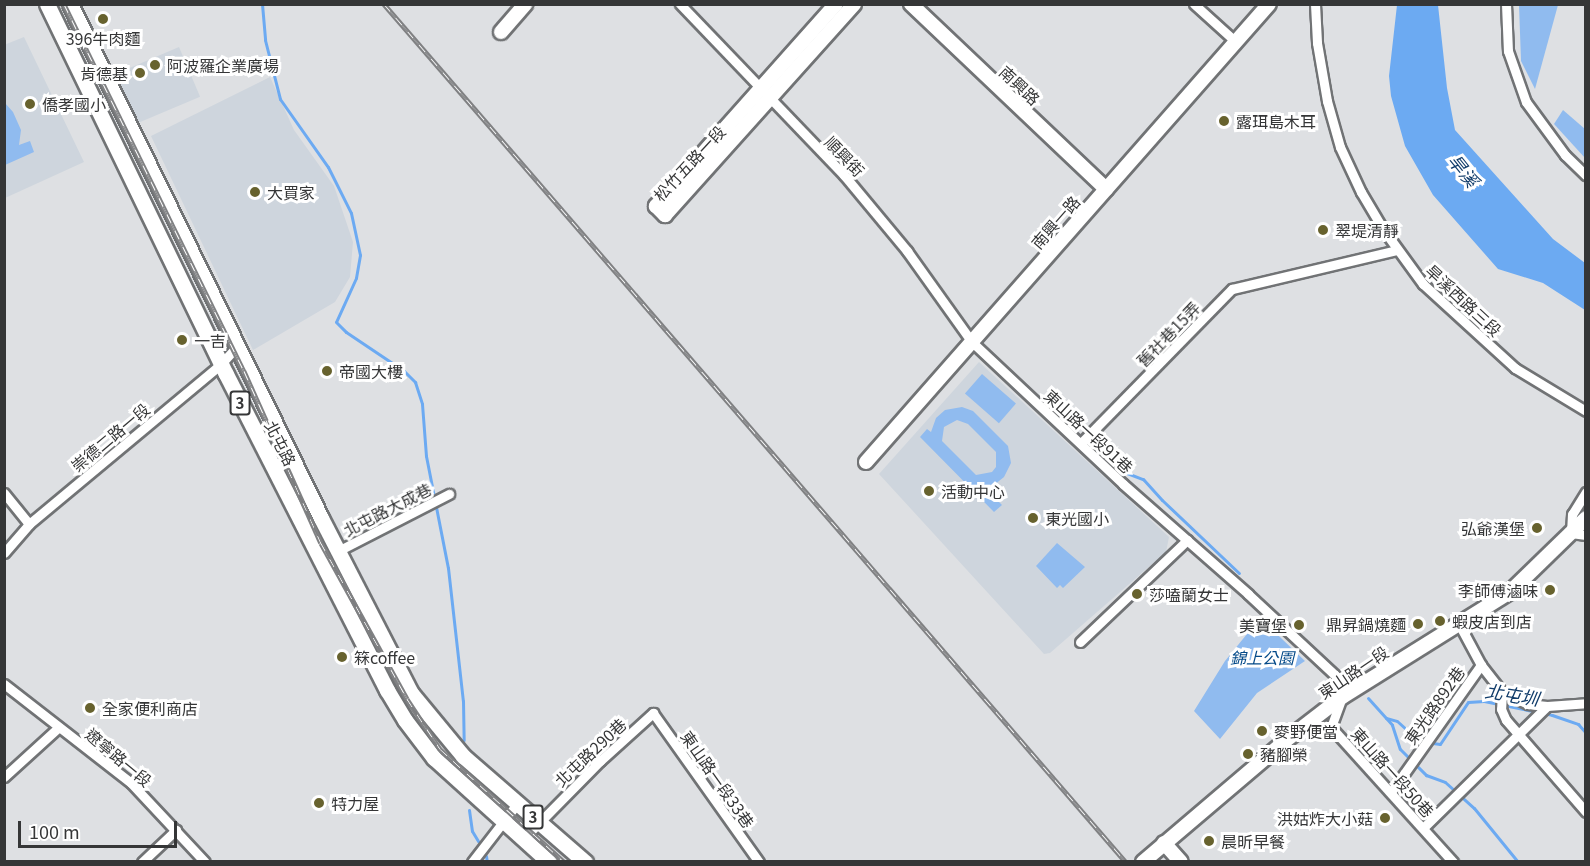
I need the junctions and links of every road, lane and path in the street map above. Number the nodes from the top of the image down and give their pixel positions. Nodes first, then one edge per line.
1 (47, 4) edge
2 (70, 4) edge
3 (525, 4) edge
4 (680, 4) edge
5 (836, 4) edge
6 (854, 4) edge
7 (912, 4) edge
8 (1194, 4) edge
9 (1269, 4) edge
10 (1315, 4) edge
11 (1506, 4) edge
12 (501, 32) dead end
13 (1236, 42) junction
14 (765, 95) junction
15 (1586, 175) edge
16 (1106, 189) junction
17 (1397, 250) junction
18 (972, 342) junction
19 (238, 345) junction
20 (221, 364) junction
21 (1586, 411) edge
22 (1081, 443) junction
23 (866, 462) dead end
24 (1586, 492) edge
25 (4, 493) edge
26 (446, 496) dead end
27 (1586, 518) edge
28 (29, 525) junction
29 (1570, 533) junction
30 (1586, 535) edge
31 (1187, 540) junction
32 (338, 551) junction
33 (4, 553) edge
34 (1459, 624) junction
35 (1080, 642) dead end
36 (1481, 665) junction
37 (4, 684) edge
38 (1502, 692) junction
39 (1342, 697) junction
40 (1586, 703) edge
41 (1547, 706) junction
42 (653, 713) joint
43 (59, 727) junction
44 (1519, 735) junction
45 (4, 777) edge
46 (1391, 792) junction
47 (517, 804) junction
48 (1586, 812) edge
49 (503, 821) junction
50 (538, 822) junction
51 (1423, 828) junction
52 (176, 830) junction
53 (523, 839) junction
54 (1164, 843) junction
55 (1152, 859) edge
56 (142, 861) edge
57 (205, 861) edge
58 (472, 861) edge
59 (549, 861) edge
60 (585, 861) edge
61 (759, 861) edge
62 (1181, 861) edge
63 (1454, 861) edge

1 - 20 main road, 北屯路 / 3
2 - 19 main road, 北屯路 / 3
3 - 12 street
4 - 14 street, 順興街
5 - 14 street, 松竹五路一段
6 - 14 street, 松竹五路一段
7 - 16 street, 南興路
8 - 13 street
9 - 13 street, 南興一路
10 - 17 street, 旱溪西路三段
11 - 15 street
13 - 16 street, 南興一路
14 - 14 street, 松竹五路一段
14 - 18 street, 順興街
16 - 18 street, 南興一路
17 - 21 street, 旱溪西路三段
17 - 22 street, 舊社巷15弄
18 - 22 street, 東山路一段91巷
18 - 23 street, 南興一路
19 - 20 street, 崇德二路一段
19 - 32 main road, 北屯路 / 3
20 - 28 street, 崇德二路一段
20 - 49 main road, 北屯路 / 3
22 - 31 street, 東山路一段91巷
24 - 29 street
25 - 28 street
26 - 32 street, 北屯路大成巷
27 - 29 street, 東山路一段
28 - 33 street, 崇德二路一段
29 - 30 street
29 - 34 street, 東山路一段
31 - 35 street
31 - 39 street, 東山路一段91巷
32 - 47 main road, 北屯路 / 3
34 - 36 street
34 - 39 street, 東山路一段
36 - 38 street
36 - 46 street, 東光路892巷
37 - 43 street, 遼寧路一段
38 - 41 street
38 - 44 street
39 - 46 street, 東山路一段50巷
39 - 54 street, 東山路一段
40 - 41 street
41 - 44 street
42 - 50 street, 北屯路290巷
42 - 61 street, 東山路一段33巷
43 - 45 street
43 - 52 street, 遼寧路一段
44 - 48 street
44 - 51 street
46 - 51 street, 東山路一段50巷
47 - 49 street
47 - 50 main road, 3
49 - 53 main road, 3
49 - 58 street
50 - 53 street, 北屯路290巷
50 - 60 main road, 3
51 - 63 street, 東山路一段50巷
52 - 56 street
52 - 57 street, 遼寧路一段
53 - 59 main road, 3
54 - 55 street, 東山路一段
54 - 62 street

